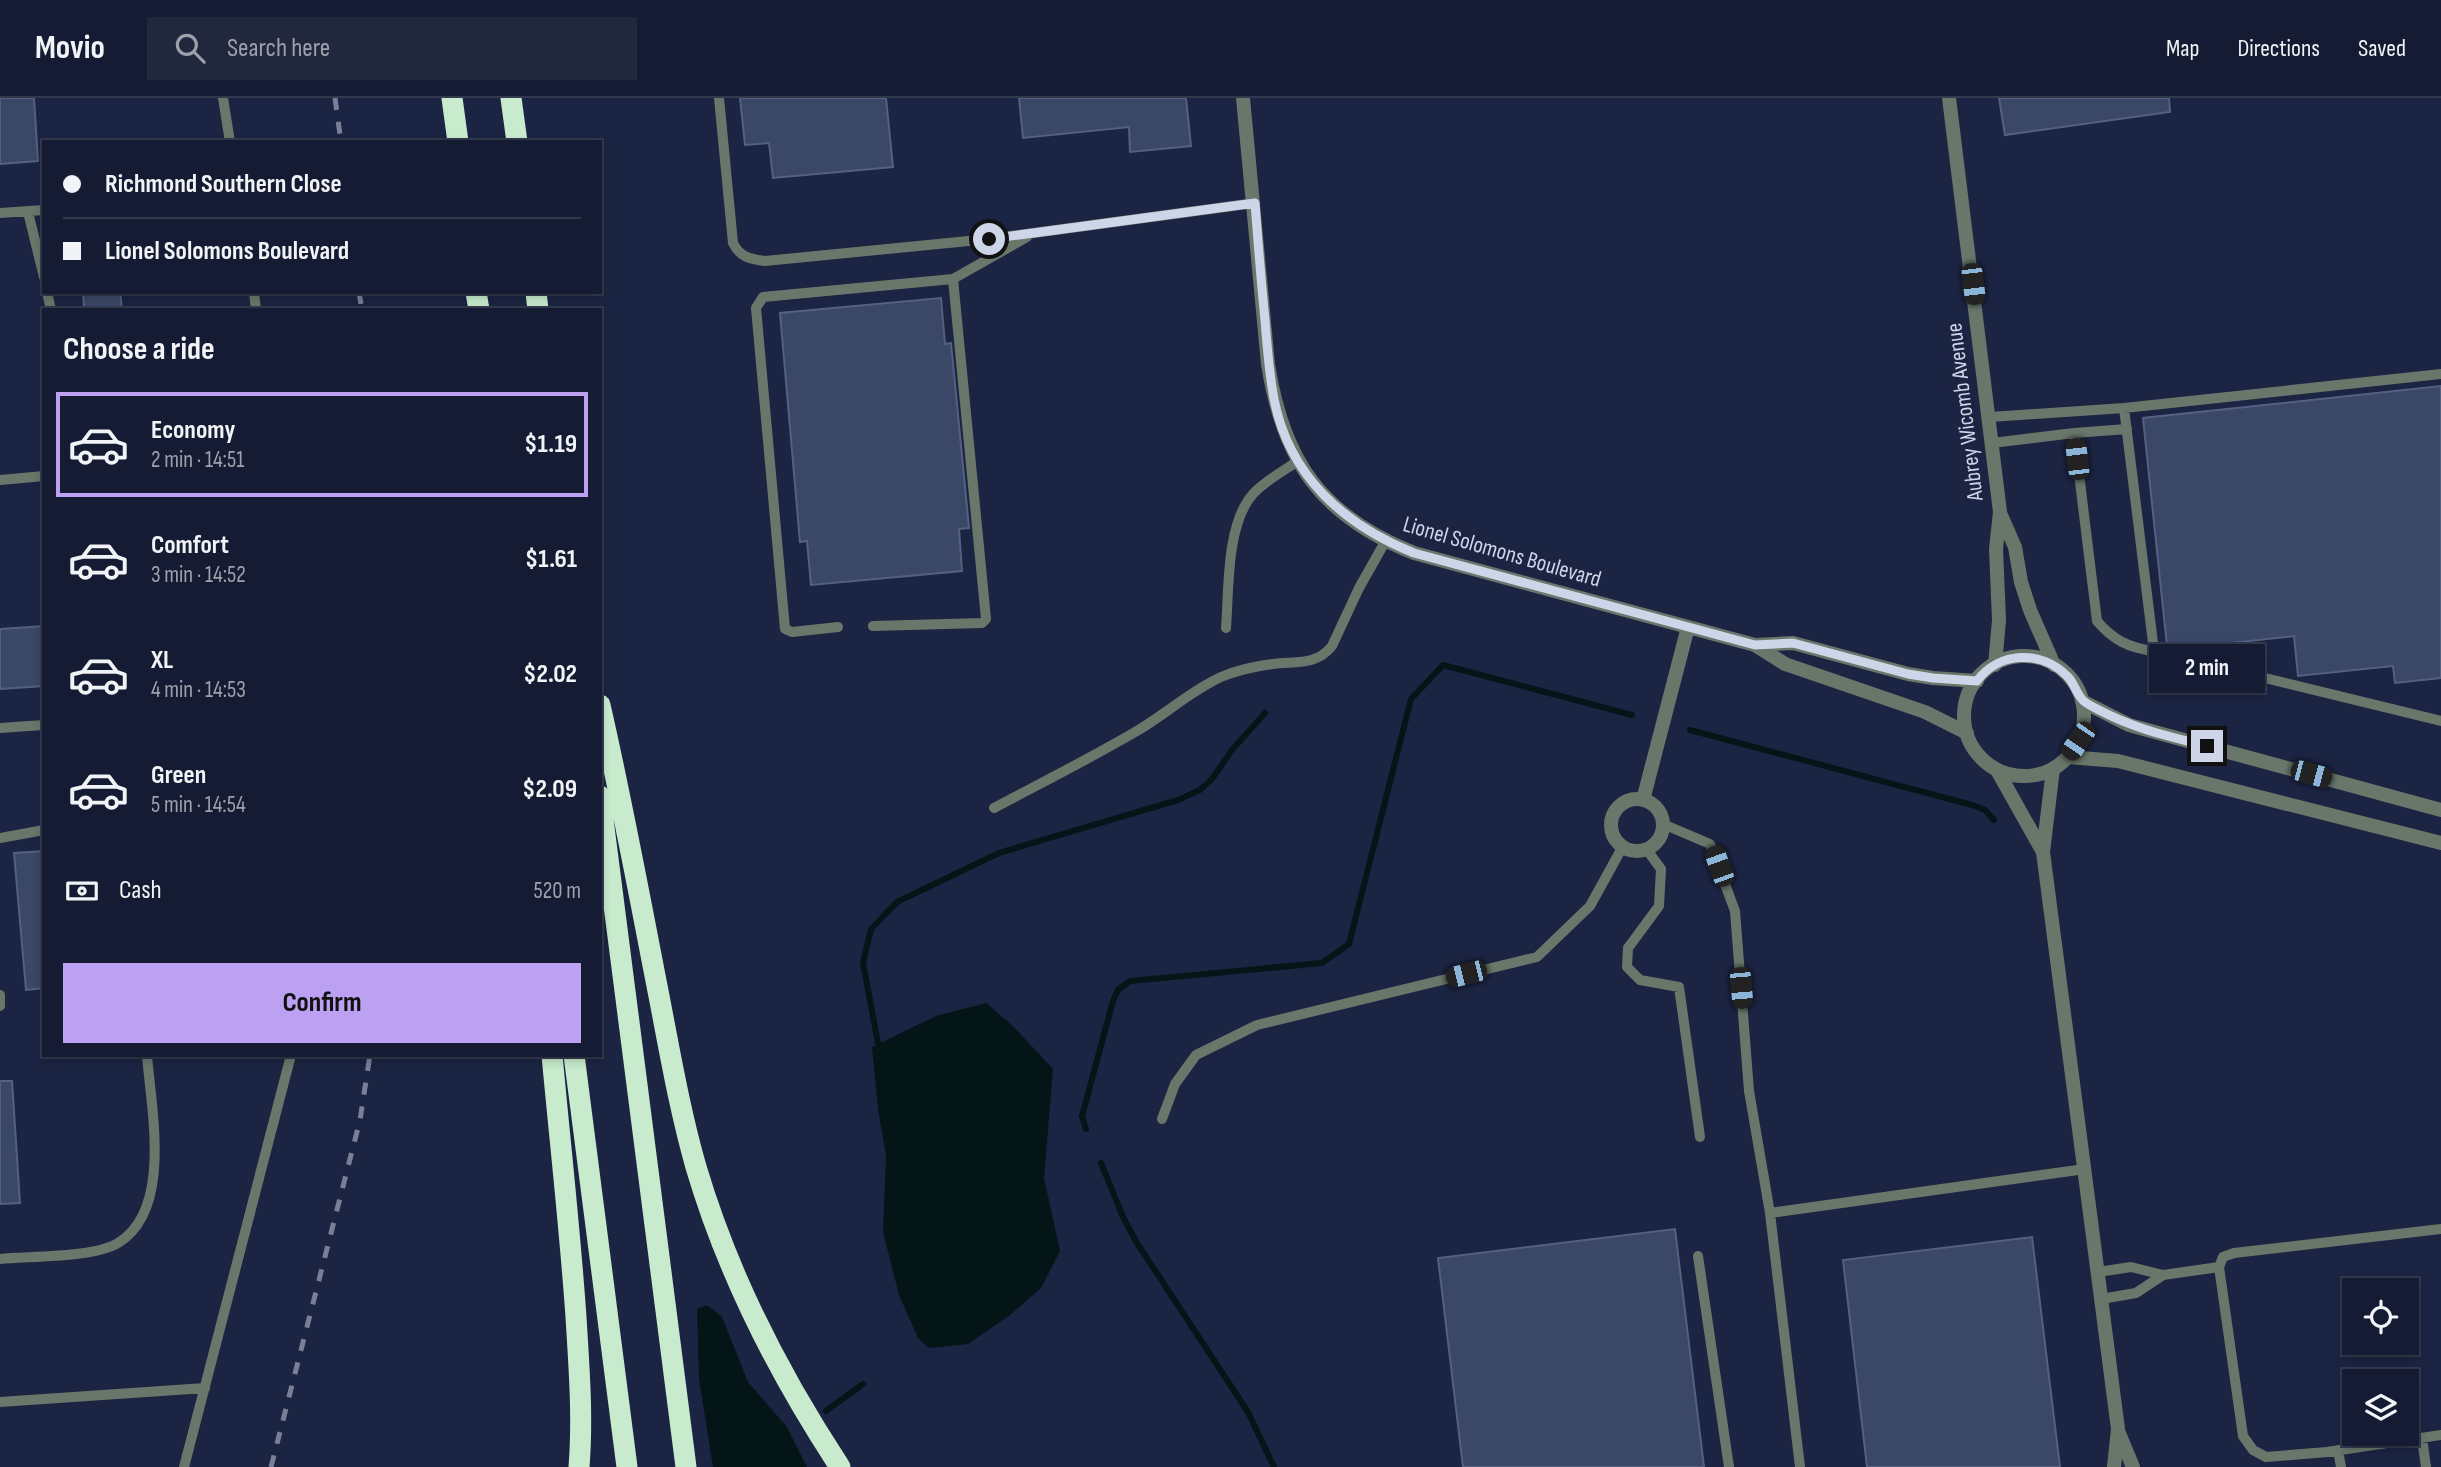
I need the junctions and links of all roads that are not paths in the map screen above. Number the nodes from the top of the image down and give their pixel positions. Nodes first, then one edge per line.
1 (223, 98) edge
2 (452, 98) edge
3 (511, 98) edge
4 (719, 98) edge
5 (1243, 98) edge
6 (1949, 98) edge
7 (230, 140) edge
8 (458, 140) edge
9 (517, 140) edge
10 (1255, 203) junction
11 (42, 210) edge
12 (28, 212) junction
13 (0, 213) edge
14 (1033, 233) junction
15 (42, 269) edge
16 (953, 279) junction
17 (2441, 374) edge
18 (2124, 408) junction
19 (1990, 417) junction
20 (2127, 429) junction
21 (2074, 433) junction
22 (1992, 443) junction
23 (1298, 461) junction
24 (42, 476) edge
25 (0, 480) edge
26 (2000, 512) junction
27 (1385, 542) junction
28 (873, 626) dead end
29 (838, 627) dead end
30 (1688, 627) junction
31 (1226, 628) dead end
32 (1755, 645) junction
33 (2154, 652) junction
34 (1995, 665) junction
35 (2054, 665) junction
36 (1977, 681) junction
37 (2082, 701) junction
38 (602, 715) edge
39 (2441, 721) edge
40 (42, 725) edge
41 (0, 728) edge
42 (1967, 733) junction
43 (2068, 757) junction
44 (2053, 769) junction
45 (1997, 770) junction
46 (1643, 800) junction
47 (994, 808) dead end
48 (2441, 810) edge
49 (602, 812) edge
50 (1663, 824) junction
51 (42, 830) edge
52 (0, 838) edge
53 (2441, 843) edge
54 (1622, 848) junction
55 (1647, 850) junction
56 (2043, 852) junction
57 (0, 995) edge
58 (0, 1006) edge
59 (147, 1057) edge
60 (290, 1057) edge
61 (552, 1057) edge
62 (574, 1057) edge
63 (1161, 1119) dead end
64 (1700, 1137) dead end
65 (2085, 1169) junction
66 (1770, 1213) junction
67 (2441, 1229) edge
68 (1698, 1256) dead end
69 (0, 1259) edge
70 (2219, 1267) junction
71 (2098, 1272) junction
72 (2162, 1275) junction
73 (2101, 1299) junction
74 (205, 1388) junction
75 (0, 1402) edge
76 (2118, 1429) junction
77 (2441, 1436) edge
78 (2421, 1438) junction
79 (2338, 1450) junction
80 (184, 1467) edge
81 (579, 1467) edge
82 (627, 1467) edge
83 (686, 1467) edge
84 (840, 1467) edge
85 (1729, 1467) edge
86 (1800, 1467) edge
87 (2114, 1467) edge
88 (2133, 1467) edge
89 (2341, 1467) edge
90 (2426, 1467) edge

1 - 7 lane
2 - 8 highway
3 - 9 highway
4 - 14 lane
5 - 10 street, Lionel Solomons Boulevard
6 - 19 street, Aubrey Wicomb Avenue
10 - 14 lane
10 - 23 street, Lionel Solomons Boulevard
11 - 12 lane
12 - 13 lane
12 - 15 lane
14 - 16 lane
16 - 28 lane
16 - 29 lane
17 - 18 lane
18 - 19 lane
18 - 20 lane
19 - 22 street, Aubrey Wicomb Avenue
20 - 21 lane
20 - 33 lane
21 - 22 lane
21 - 33 lane
22 - 26 street, Aubrey Wicomb Avenue
23 - 27 street, Lionel Solomons Boulevard
23 - 31 lane
24 - 25 lane
26 - 34 street, Aubrey Wicomb Avenue
26 - 35 street, Aubrey Wicomb Avenue
27 - 30 street, Lionel Solomons Boulevard
27 - 47 lane
30 - 32 street, Lionel Solomons Boulevard
30 - 46 street
32 - 36 street, Lionel Solomons Boulevard
32 - 42 street, Lionel Solomons Boulevard
33 - 39 lane
34 - 35 street
34 - 36 street
35 - 37 street
36 - 42 street
37 - 43 street
37 - 48 street
38 - 84 highway
40 - 41 lane
42 - 45 street
43 - 44 street
43 - 53 street
44 - 45 street
44 - 56 street
45 - 56 street
46 - 50 street
46 - 54 street
49 - 83 highway
50 - 55 street
50 - 66 lane
51 - 52 lane
54 - 55 street
54 - 63 lane
55 - 64 lane
56 - 65 street
57 - 58 lane
59 - 69 lane
60 - 74 lane
61 - 81 highway
62 - 82 highway
65 - 66 lane
65 - 71 street
66 - 86 lane
67 - 70 lane
68 - 85 lane
70 - 72 lane
70 - 79 lane
71 - 72 lane
71 - 73 street
72 - 73 lane
73 - 76 street
74 - 75 lane
74 - 80 lane
76 - 87 street
76 - 88 street
77 - 78 lane
78 - 79 lane
78 - 90 lane
79 - 89 lane

